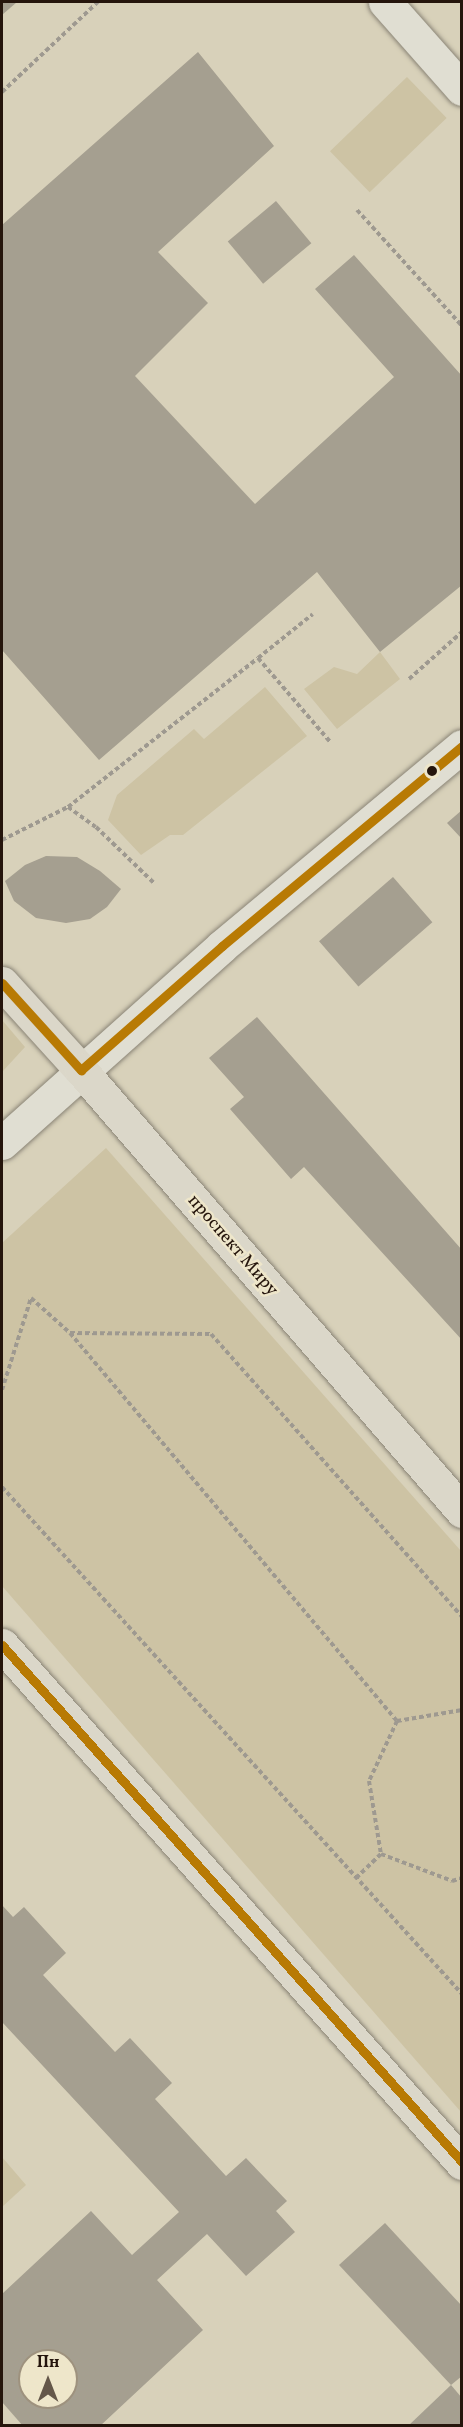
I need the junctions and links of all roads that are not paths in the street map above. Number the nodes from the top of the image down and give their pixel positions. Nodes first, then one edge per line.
1 (385, 2) edge
2 (462, 89) edge
3 (462, 746) edge
4 (2, 983) edge
5 (81, 1070) junction
6 (2, 1143) edge
7 (462, 1511) edge
8 (2, 1645) edge
9 (462, 2163) edge

1 - 2 main road
3 - 5 main road
4 - 5 main road, проспект Миру
5 - 6 main road
5 - 7 main road, проспект Миру
8 - 9 main road

